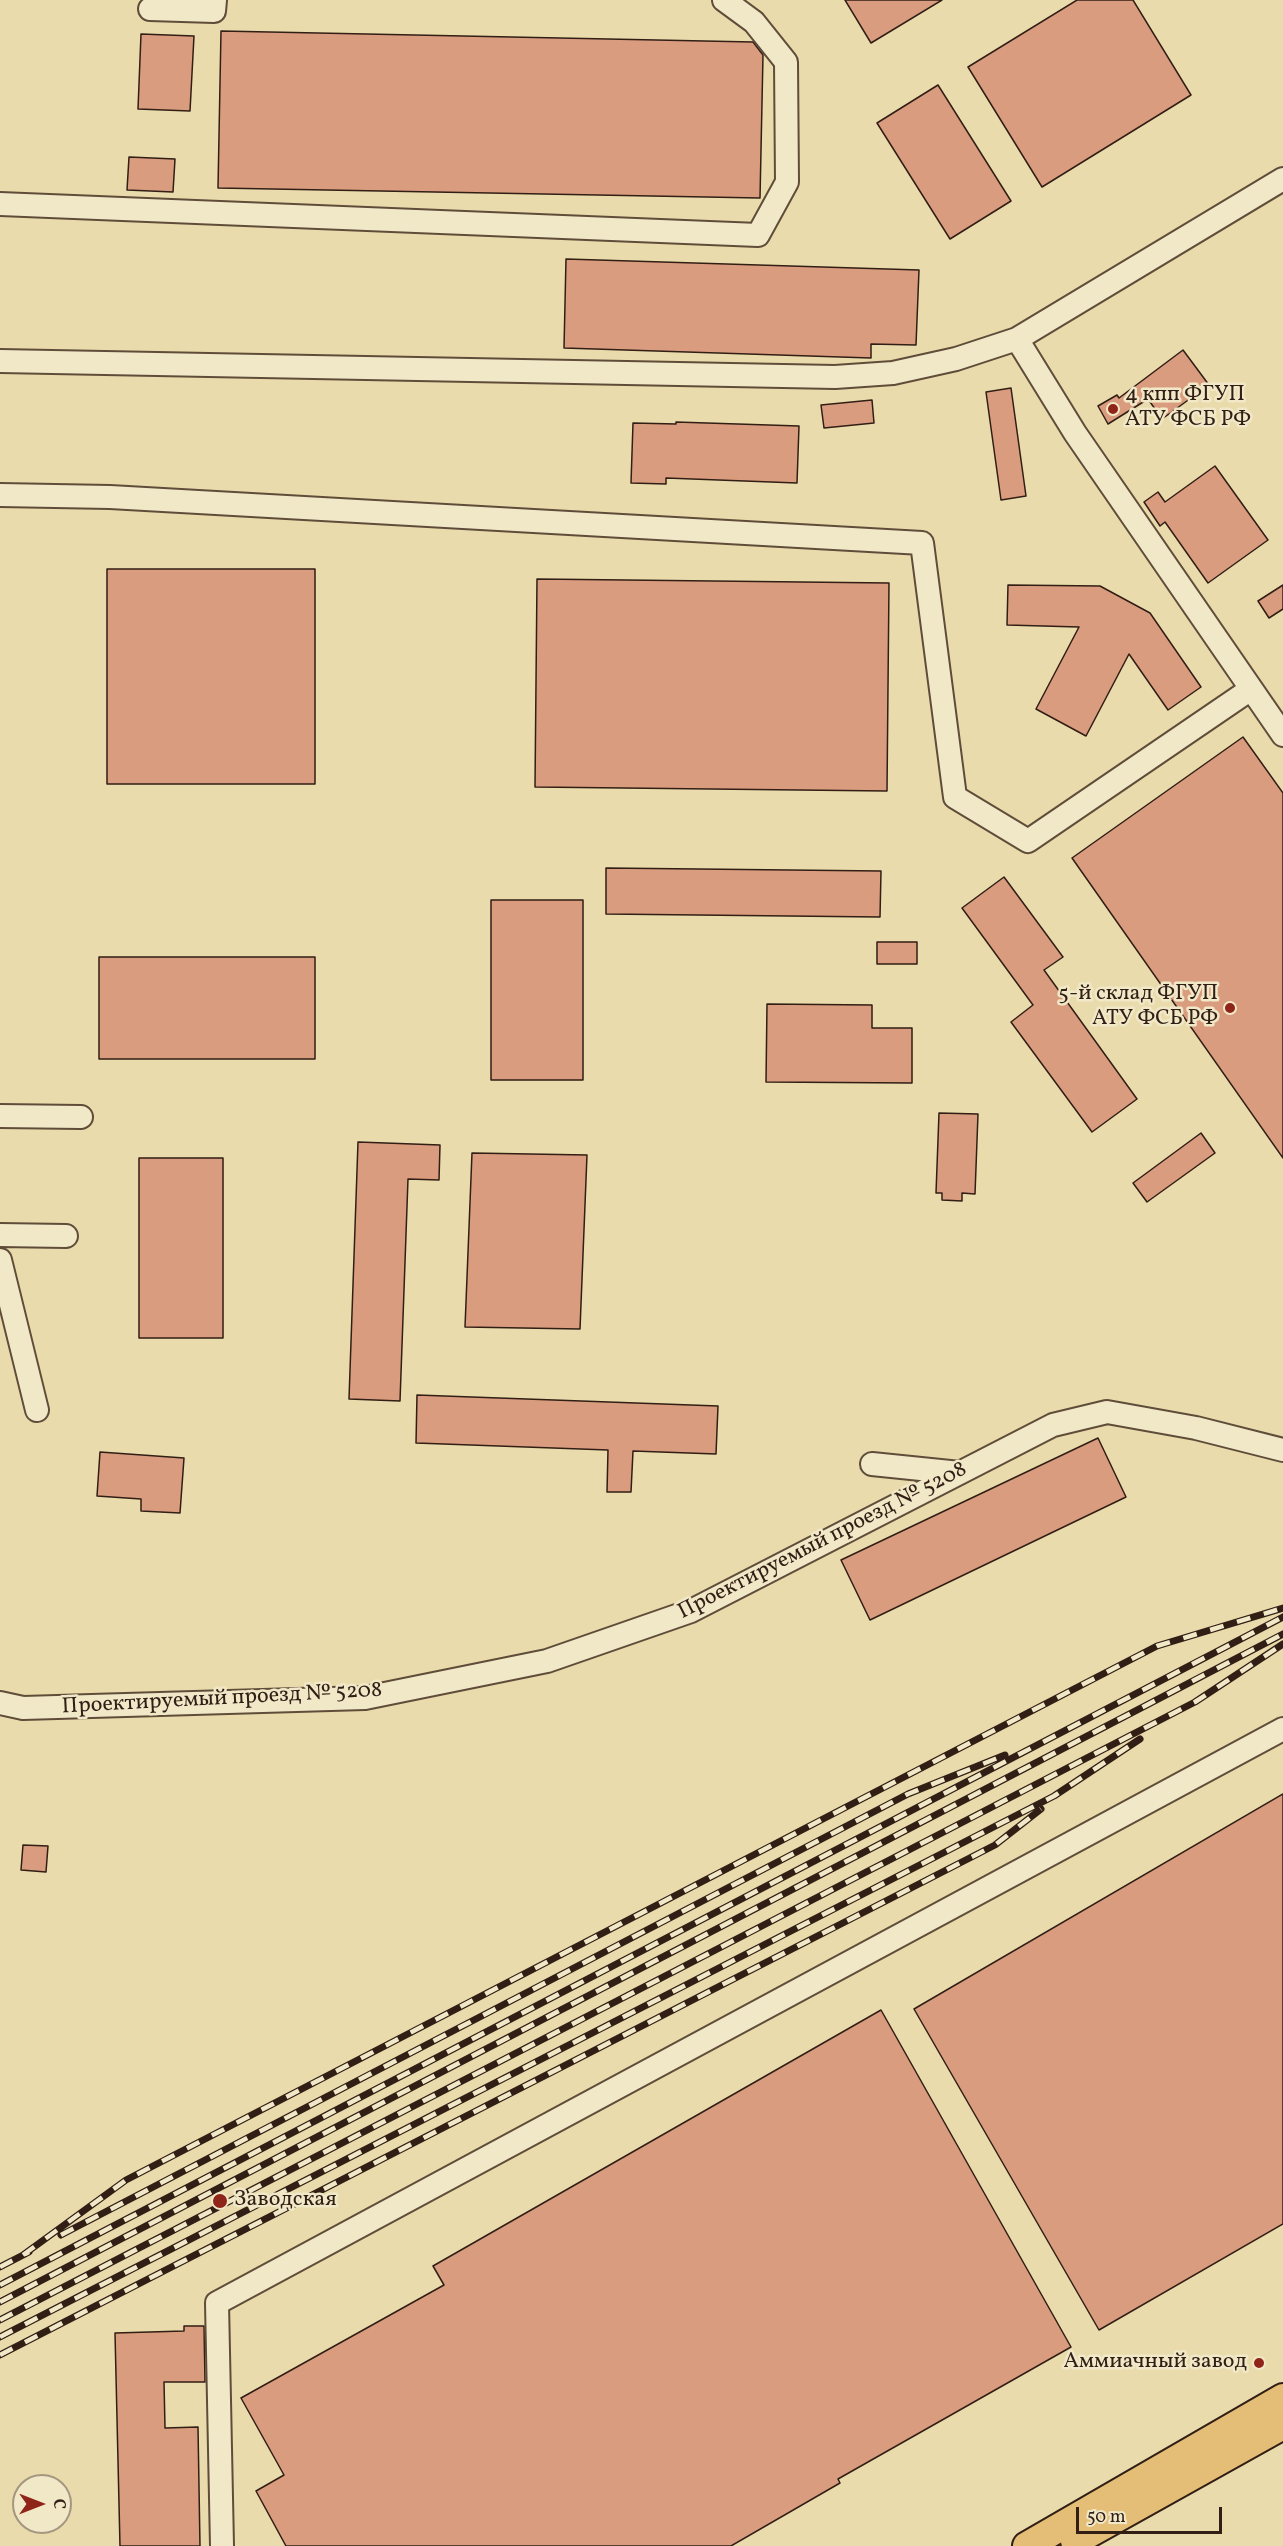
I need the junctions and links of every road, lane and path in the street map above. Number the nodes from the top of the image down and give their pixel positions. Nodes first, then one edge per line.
1 (215, 0) edge
2 (724, 0) edge
3 (150, 9) dead end
4 (1283, 179) edge
5 (0, 204) edge
6 (1017, 339) junction
7 (0, 362) edge
8 (0, 495) edge
9 (1251, 689) junction
10 (1283, 735) edge
11 (0, 1116) edge
12 (81, 1117) dead end
13 (0, 1235) edge
14 (66, 1236) dead end
15 (0, 1260) edge
16 (37, 1410) dead end
17 (1283, 1449) edge
18 (872, 1464) dead end
19 (960, 1473) junction
20 (0, 1703) edge
21 (1283, 1729) edge
22 (1283, 2398) edge
23 (1283, 2425) edge
24 (222, 2546) edge
25 (1027, 2546) edge
26 (1065, 2546) edge

1 - 3 street
2 - 5 street
4 - 6 street
6 - 7 street
6 - 9 street
8 - 9 street
9 - 10 street
11 - 12 street
13 - 14 street
15 - 16 street
17 - 19 street, Проектируемый проезд № 5208
18 - 19 street
19 - 20 street, Проектируемый проезд № 5208
21 - 24 street
22 - 25 main road
23 - 26 main road

